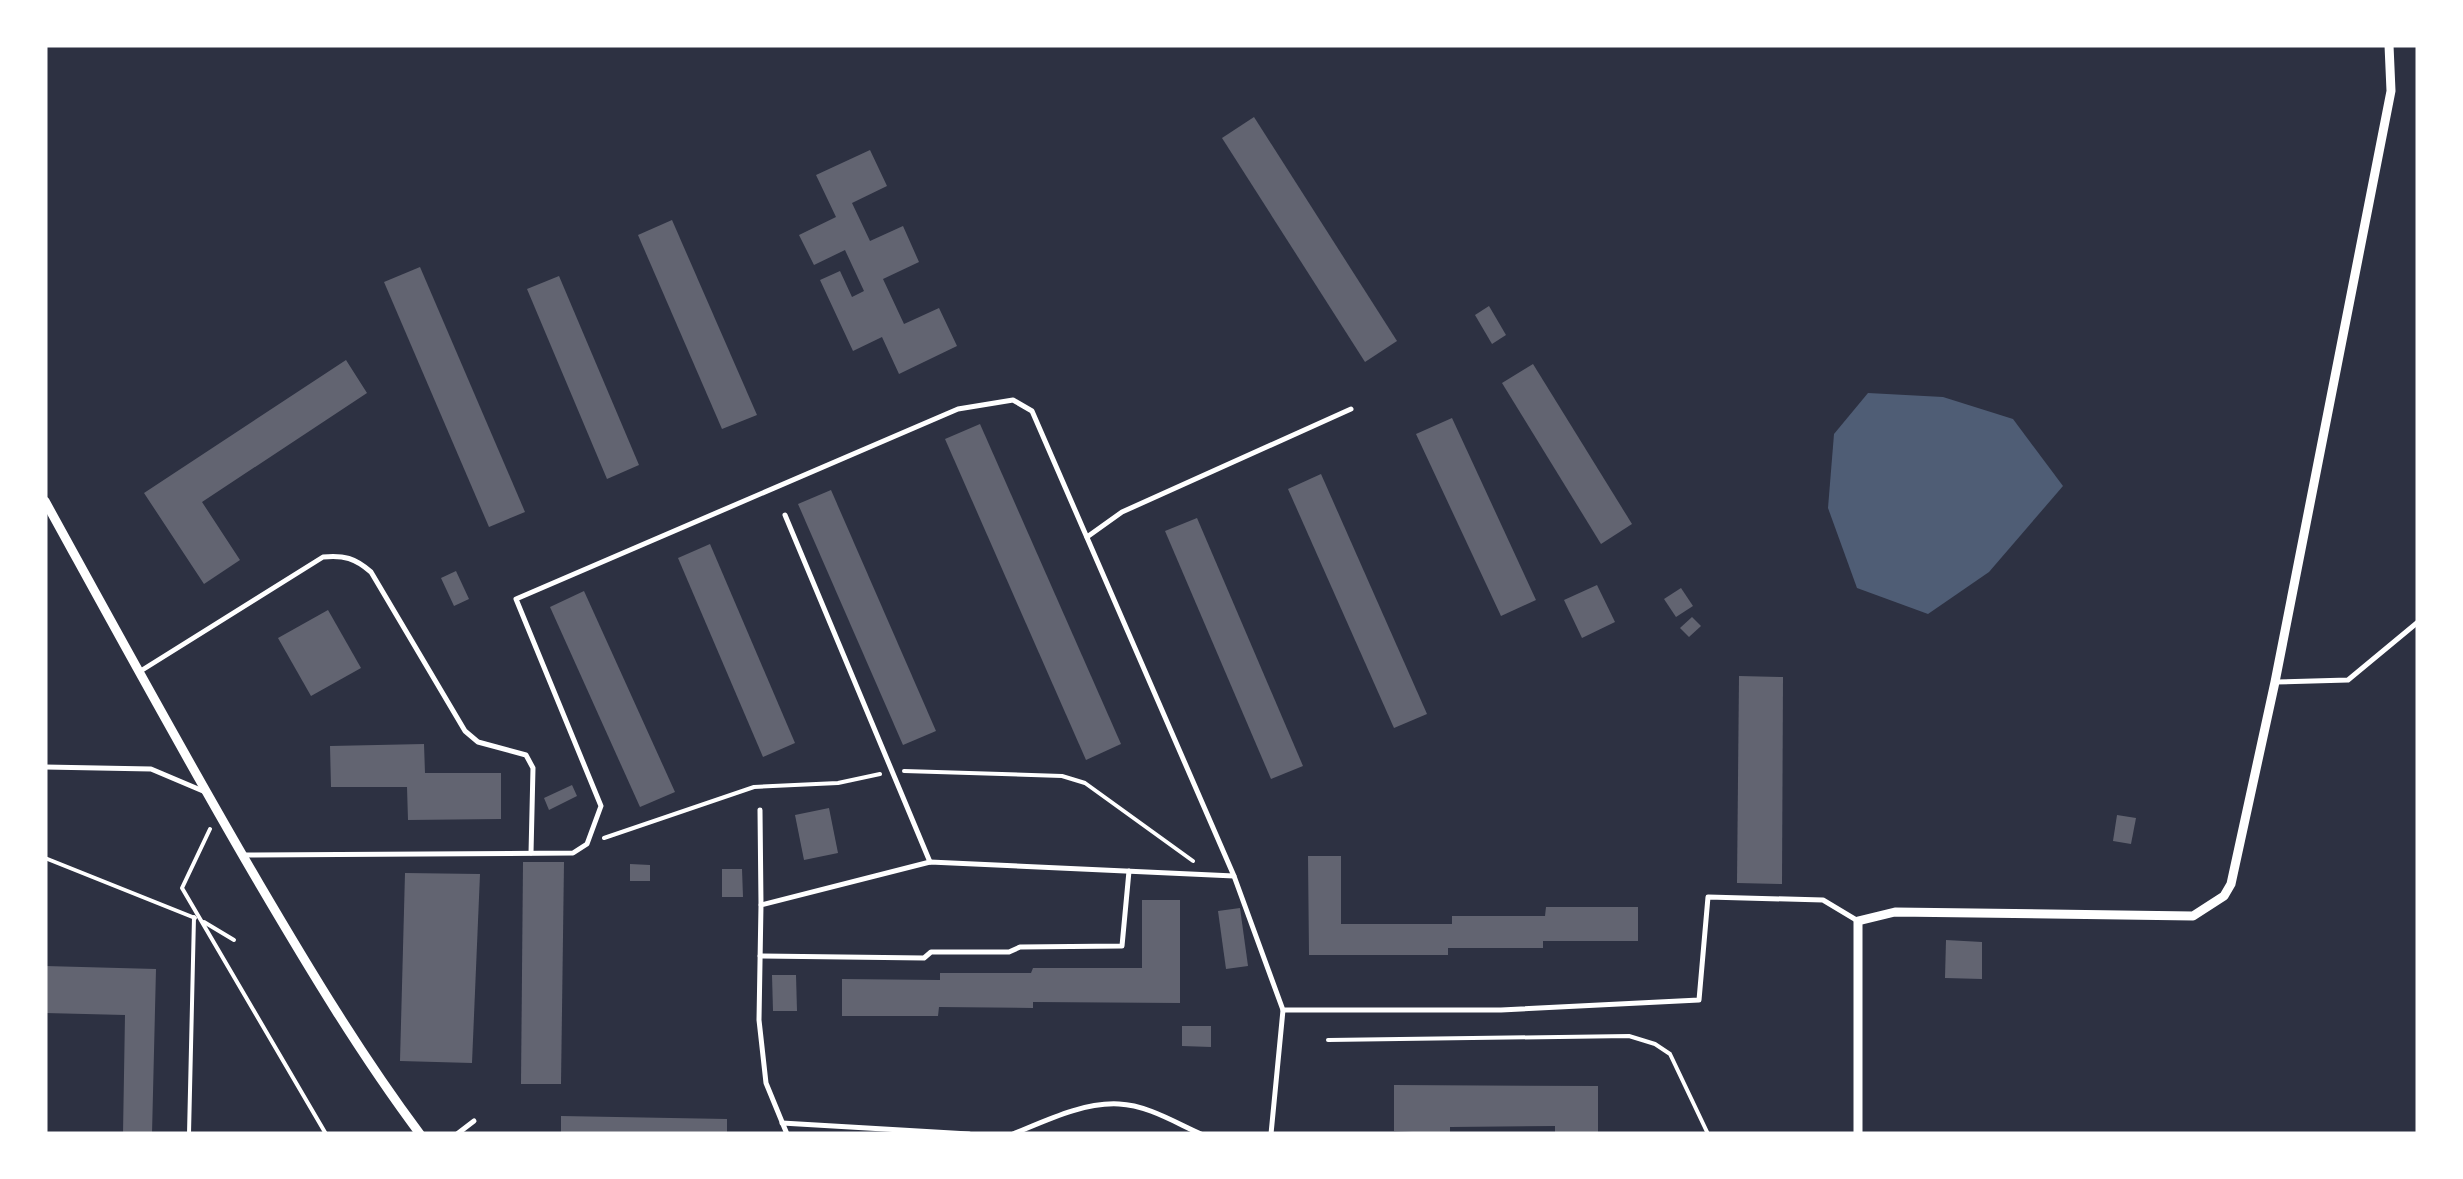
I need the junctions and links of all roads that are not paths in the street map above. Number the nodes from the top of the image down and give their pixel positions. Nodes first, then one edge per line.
1 (2389, 45) edge
2 (1351, 409) dead end
3 (45, 502) edge
4 (785, 515) dead end
5 (1087, 537) junction
6 (2418, 622) edge
7 (139, 672) junction
8 (2275, 682) junction
9 (45, 767) edge
10 (206, 792) junction
11 (760, 810) dead end
12 (532, 853) junction
13 (242, 854) junction
14 (930, 862) junction
15 (1128, 871) junction
16 (1234, 876) junction
17 (761, 905) junction
18 (1858, 921) junction
19 (760, 956) junction
20 (1283, 1010) junction
21 (474, 1121) dead end
22 (782, 1123) junction
23 (420, 1134) edge
24 (457, 1134) edge
25 (787, 1134) edge
26 (969, 1134) edge
27 (1013, 1134) edge
28 (1201, 1134) edge
29 (1271, 1134) edge
30 (1858, 1134) edge

1 - 8 street
2 - 5 lane
3 - 7 street
4 - 14 lane
5 - 12 lane
5 - 16 lane
6 - 8 lane
7 - 10 street
7 - 12 lane
8 - 18 street
9 - 10 lane
10 - 13 street
11 - 17 lane
12 - 13 lane
13 - 23 street
14 - 15 lane
14 - 17 lane
15 - 16 lane
15 - 19 lane
16 - 20 lane
17 - 19 lane
18 - 20 lane
18 - 30 street
19 - 22 lane
20 - 29 lane
21 - 24 lane
22 - 25 lane
22 - 26 lane
27 - 28 lane

